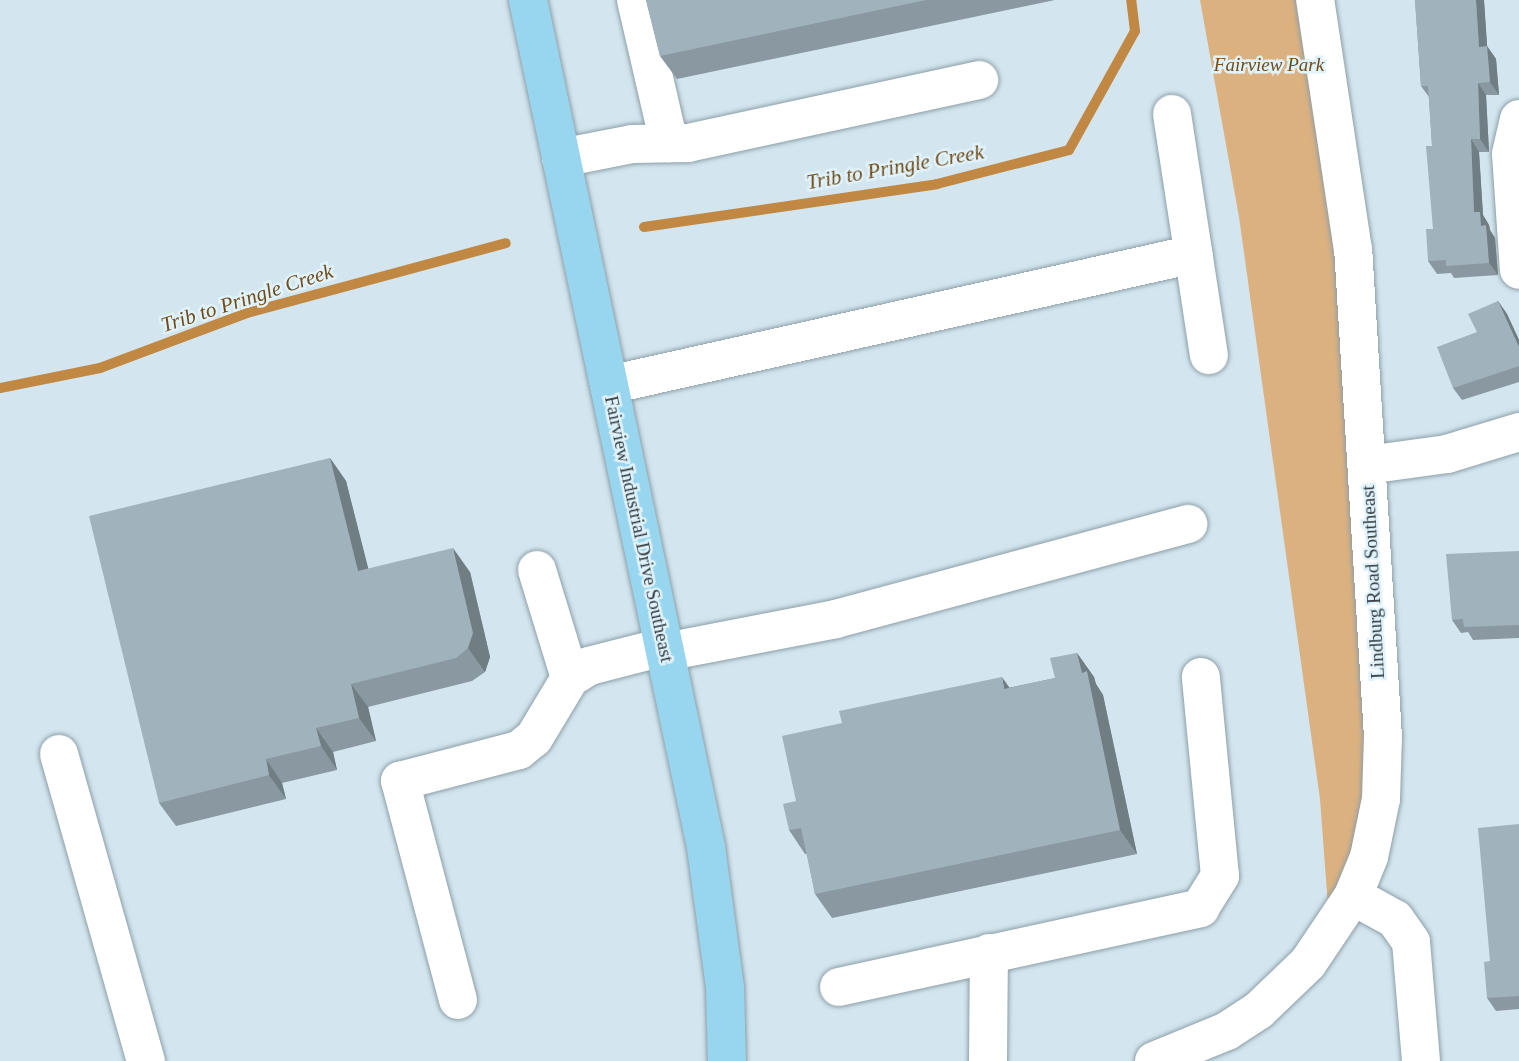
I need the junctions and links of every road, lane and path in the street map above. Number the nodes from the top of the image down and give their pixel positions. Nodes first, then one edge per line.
1 (528, 0) edge
2 (636, 0) edge
3 (1315, 0) edge
4 (979, 80) dead end
5 (1172, 114) dead end
6 (1519, 119) edge
7 (669, 143) junction
8 (561, 158) junction
9 (1194, 254) junction
10 (1519, 270) edge
11 (1209, 355) dead end
12 (608, 385) junction
13 (1519, 432) edge
14 (1367, 465) junction
15 (1188, 524) dead end
16 (537, 570) dead end
17 (664, 649) junction
18 (1201, 677) dead end
19 (570, 678) junction
20 (59, 754) dead end
21 (1353, 896) junction
22 (989, 953) junction
23 (839, 987) dead end
24 (458, 1000) dead end
25 (146, 1061) edge
26 (727, 1061) edge
27 (988, 1061) edge
28 (1154, 1061) edge
29 (1421, 1061) edge

1 - 8 main road, Fairview Industrial Drive Southeast
2 - 7 street
3 - 14 street, Lindburg Road Southeast
4 - 7 street
5 - 9 street
6 - 10 street
7 - 8 street
8 - 12 main road, Fairview Industrial Drive Southeast
9 - 11 street
9 - 12 street
12 - 17 main road, Fairview Industrial Drive Southeast
13 - 14 street
14 - 21 street, Lindburg Road Southeast
15 - 17 street
16 - 19 street
17 - 19 street
17 - 26 main road, Fairview Industrial Drive Southeast
18 - 22 street
19 - 24 street
20 - 25 street
21 - 28 street, Lindburg Road Southeast
21 - 29 street
22 - 23 street
22 - 27 street

